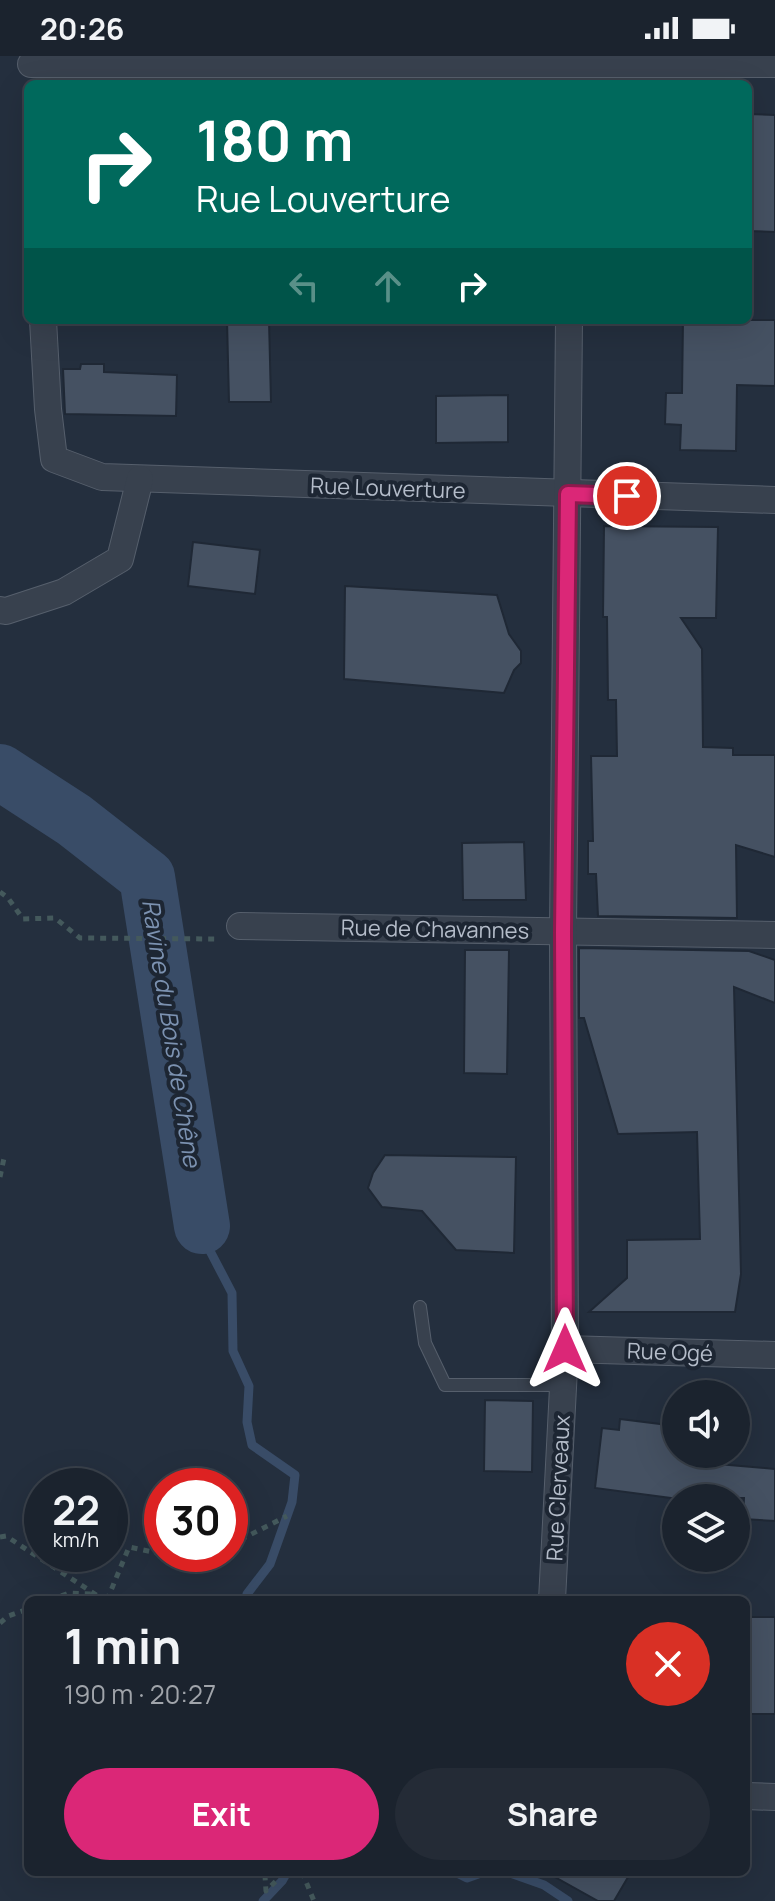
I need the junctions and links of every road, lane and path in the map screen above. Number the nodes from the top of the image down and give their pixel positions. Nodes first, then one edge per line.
1 (775, 64) edge
2 (31, 68) edge
3 (574, 68) edge
4 (43, 324) edge
5 (569, 324) edge
6 (140, 479) junction
7 (568, 494) junction
8 (775, 500) edge
9 (0, 610) edge
10 (0, 892) edge
11 (240, 926) dead end
12 (563, 932) junction
13 (775, 935) edge
14 (172, 940) dead end
15 (4, 1158) dead end
16 (0, 1177) edge
17 (420, 1307) dead end
18 (565, 1349) junction
19 (775, 1355) edge
20 (563, 1385) junction
21 (287, 1516) dead end
22 (248, 1536) edge
23 (0, 1537) edge
24 (144, 1550) edge
25 (61, 1596) edge
26 (96, 1596) edge
27 (98, 1596) edge
28 (106, 1596) edge
29 (552, 1596) edge
30 (24, 1610) edge
31 (0, 1623) edge
32 (750, 1796) edge
33 (775, 1797) edge
34 (265, 1876) edge
35 (279, 1876) edge
36 (304, 1876) edge
37 (314, 1901) edge

1 - 3 street
2 - 3 street
4 - 6 street, Rue Louverture
5 - 7 street, Rue Clerveaux
6 - 7 street, Rue Louverture
6 - 9 street
7 - 8 street, Rue Louverture
7 - 12 street, Rue Clerveaux
10 - 14 path
11 - 12 street, Rue de Chavannes
12 - 13 street, Rue de Chavannes
12 - 18 street, Rue Clerveaux
15 - 16 path
17 - 20 lane
18 - 19 street, Rue Ogé
18 - 20 street, Rue Clerveaux
20 - 29 street, Rue Clerveaux
21 - 22 path
23 - 27 path
24 - 28 path
25 - 26 path
30 - 31 path
32 - 33 street
34 - 35 path
36 - 37 path

